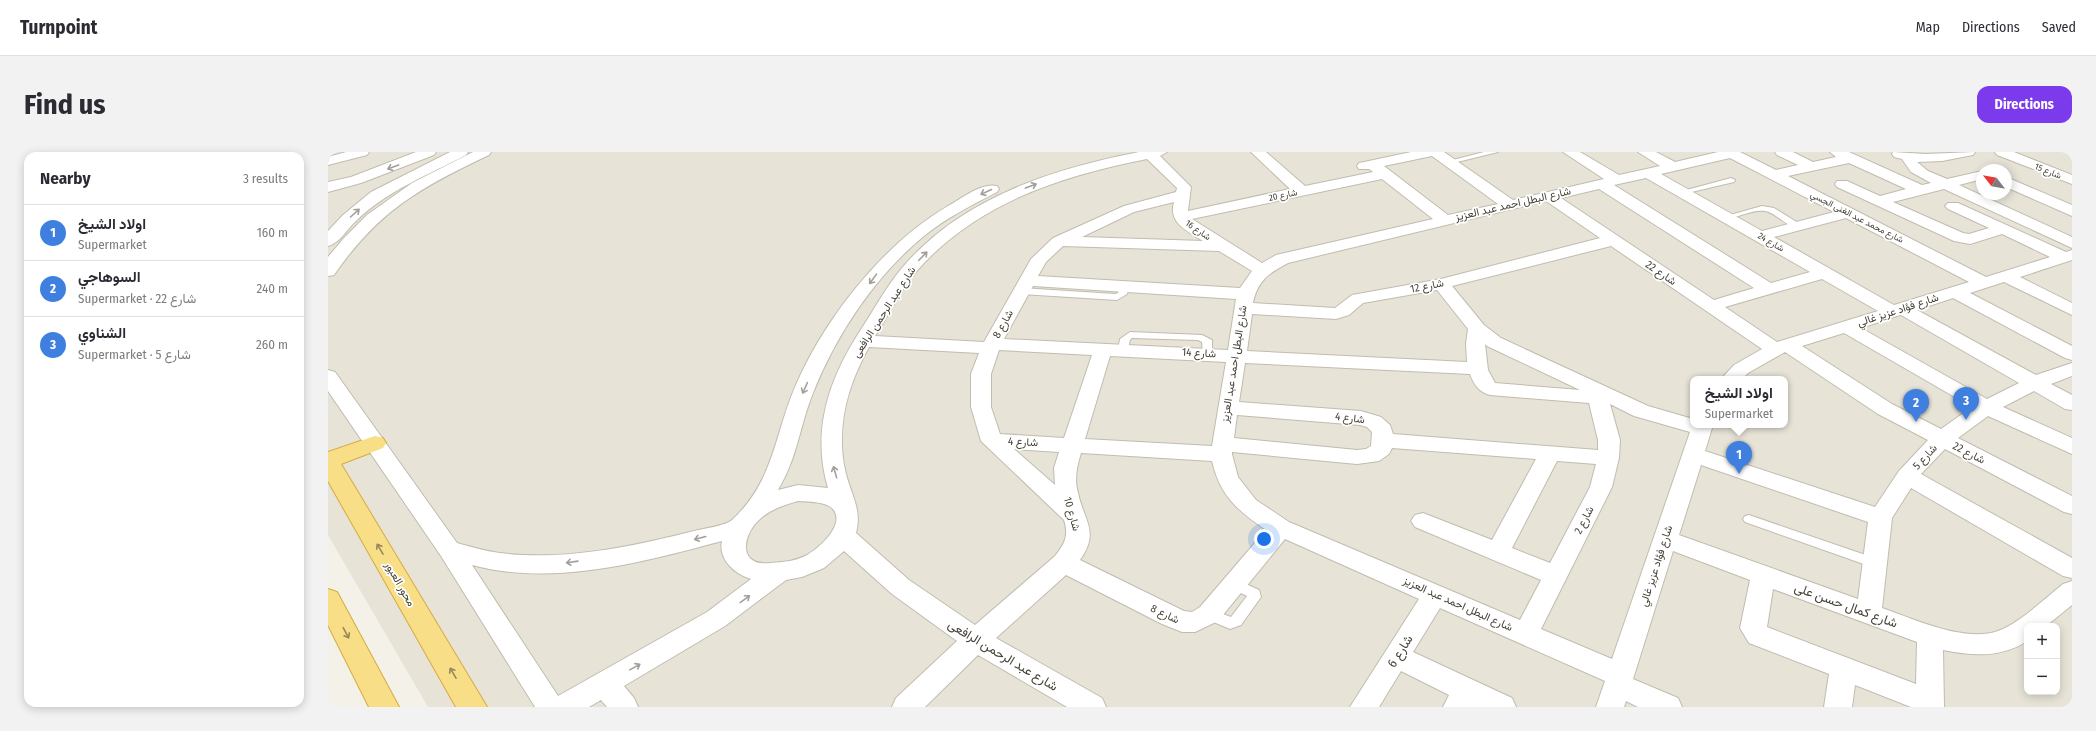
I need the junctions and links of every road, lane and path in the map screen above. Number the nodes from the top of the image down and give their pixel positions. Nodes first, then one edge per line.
1 (362, 152) edge
2 (429, 152) edge
3 (461, 152) edge
4 (484, 152) edge
5 (1102, 152) edge
6 (1258, 152) edge
7 (1434, 152) edge
8 (1494, 152) edge
9 (1570, 152) edge
10 (1645, 152) edge
11 (1782, 152) edge
12 (1968, 152) edge
13 (2002, 152) edge
14 (1155, 153) edge
15 (1731, 153) edge
16 (1901, 154) edge
17 (1843, 155) edge
18 (328, 161) edge
19 (1449, 162) junction
20 (2029, 163) junction
21 (2072, 163) edge
22 (1812, 166) junction
23 (1673, 167) junction
24 (2012, 167) edge
25 (1379, 169) junction
26 (2046, 170) junction
27 (1649, 173) junction
28 (1884, 174) junction
29 (1774, 175) junction
30 (1976, 176) edge
31 (1731, 180) dead end
32 (2072, 180) edge
33 (1609, 182) junction
34 (1842, 184) junction
35 (1945, 184) junction
36 (2012, 184) edge
37 (328, 187) edge
38 (1296, 187) junction
39 (1920, 190) junction
40 (1683, 192) junction
41 (1808, 192) junction
42 (1184, 194) junction
43 (1548, 196) junction
44 (1976, 198) edge
45 (1976, 200) edge
46 (1980, 200) edge
47 (1878, 201) junction
48 (1510, 205) junction
49 (1942, 209) junction
50 (2072, 211) edge
51 (1848, 213) junction
52 (1181, 217) junction
53 (1727, 217) junction
54 (1913, 217) junction
55 (2072, 217) edge
56 (1444, 220) junction
57 (1799, 226) junction
58 (2039, 227) junction
59 (2003, 229) junction
60 (1760, 236) junction
61 (1613, 240) junction
62 (328, 241) edge
63 (1059, 241) junction
64 (1224, 246) junction
65 (2069, 252) edge
66 (1262, 270) junction
67 (328, 271) edge
68 (1824, 273) junction
69 (2005, 276) junction
70 (1985, 283) junction
71 (1441, 284) junction
72 (1024, 285) junction
73 (1768, 289) junction
74 (1955, 292) junction
75 (1245, 301) junction
76 (1711, 306) junction
77 (1898, 310) junction
78 (2072, 310) edge
79 (1847, 326) junction
80 (1477, 329) junction
81 (863, 341) junction
82 (991, 346) junction
83 (1781, 347) junction
84 (1113, 349) junction
85 (2072, 354) edge
86 (1235, 355) junction
87 (1479, 369) junction
88 (2072, 369) edge
89 (328, 376) edge
90 (1734, 376) edge
91 (2034, 383) junction
92 (1606, 399) junction
93 (2072, 404) edge
94 (1986, 406) junction
95 (1227, 408) junction
96 (1690, 425) edge
97 (1702, 428) edge
98 (1942, 439) junction
99 (992, 440) junction
100 (1384, 440) junction
101 (375, 443) junction
102 (1072, 445) junction
103 (2072, 447) edge
104 (1221, 449) junction
105 (1550, 453) junction
106 (1693, 455) junction
107 (1608, 458) junction
108 (328, 461) edge
109 (1906, 476) junction
110 (2072, 506) edge
111 (846, 509) junction
112 (1074, 516) junction
113 (1880, 517) junction
114 (1749, 519) dead end
115 (745, 520) junction
116 (1423, 522) dead end
117 (1281, 528) junction
118 (844, 536) junction
119 (1665, 540) junction
120 (449, 550) junction
121 (1498, 552) junction
122 (1064, 563) junction
123 (1875, 563) junction
124 (2072, 570) edge
125 (778, 574) junction
126 (1763, 575) junction
127 (1556, 576) junction
128 (2072, 591) edge
129 (1435, 594) junction
130 (328, 599) edge
131 (1870, 614) junction
132 (2032, 623) edge
133 (2024, 628) edge
134 (1526, 634) junction
135 (1930, 636) junction
136 (975, 641) junction
137 (1396, 656) junction
138 (1843, 669) junction
139 (605, 684) junction
140 (1616, 689) edge
141 (1462, 698) edge
142 (1930, 704) edge
143 (384, 707) edge
144 (472, 707) edge
145 (550, 707) edge
146 (564, 707) edge
147 (624, 707) edge
148 (906, 707) edge
149 (1092, 707) edge
150 (1364, 707) edge
151 (1502, 707) edge
152 (1668, 707) edge
153 (1838, 707) edge

1 - 18 street
2 -> 37 street
62 -> 3 street
4 - 67 street
5 -> 115 street, شارع عبد الرحمن الرافعى
6 - 38 street
7 - 19 street
7 - 25 street, شارع 20
8 - 19 lane
9 - 33 street
10 - 23 street
11 - 22 street
12 - 16 street
13 - 20 street, شارع 15
14 - 42 street
81 -> 14 street, شارع عبد الرحمن الرافعى
15 - 23 street, شارع البطل احمد عبد العزيز
15 - 29 street, شارع محمد عبد الغنى الجسي
16 - 35 street
17 - 22 street
17 - 28 street
19 - 48 street
20 - 24 street
20 - 26 street, شارع 15
21 - 26 street
22 - 29 street
23 - 27 street, شارع البطل احمد عبد العزيز
25 - 38 street, شارع 20
25 - 56 street
26 - 32 street, شارع 15
27 - 33 street, شارع البطل احمد عبد العزيز
27 - 40 street, شارع 24
28 - 34 street
28 - 39 street
29 - 41 street, شارع محمد عبد الغنى الجسي
30 - 35 street
31 - 40 lane
33 - 43 street, شارع البطل احمد عبد العزيز
33 - 73 street
34 - 41 street
34 - 47 street
35 - 39 street
35 - 44 street
36 - 50 street
38 - 52 street, شارع 20
39 - 47 street
40 - 53 street, شارع 24
41 - 51 street, شارع محمد عبد الغنى الجسي
42 - 52 street, شارع 16
42 - 63 street, شارع 8
43 - 48 street, شارع البطل احمد عبد العزيز
43 - 61 street, شارع 22
45 - 49 street
46 - 58 street
47 - 54 street
48 - 56 street, شارع البطل احمد عبد العزيز
49 - 54 street
49 - 59 street
51 - 57 street
51 - 70 street, شارع محمد عبد الغنى الجسي
52 - 64 street, شارع 16
53 - 57 lane
53 - 60 street, شارع 24
54 - 59 street
55 - 58 street
56 - 66 street, شارع البطل احمد عبد العزيز
57 - 60 street
58 - 65 street
59 - 65 street
60 - 68 street, شارع 24
61 - 71 street, شارع 12
61 - 76 street, شارع 22
63 - 64 street
63 - 72 street, شارع 8
64 - 66 street, شارع 16
65 - 69 street, شارع فؤاد عزيز غالي
66 - 75 street, شارع البطل احمد عبد العزيز
68 - 73 street
68 - 77 street, شارع 24
69 - 70 street, شارع فؤاد عزيز غالي
69 - 78 street
70 - 74 street, شارع فؤاد عزيز غالي
71 - 75 street, شارع 12
71 - 80 street
72 - 75 street, شارع 12
72 - 82 street, شارع 8
73 - 76 street
74 - 77 street, شارع فؤاد عزيز غالي
74 - 85 street
75 - 86 street, شارع البطل احمد عبد العزيز
76 - 83 street, شارع 22
77 - 79 street, شارع فؤاد عزيز غالي
77 - 91 street, شارع 24
79 - 83 street, شارع فؤاد عزيز غالي
79 - 94 street
80 - 87 street
80 - 92 street
81 - 82 street, شارع 14
111 -> 81 street, شارع عبد الرحمن الرافعى
82 - 84 street, شارع 14
82 - 99 street, شارع 8
83 - 90 street, شارع فؤاد عزيز غالي
83 - 98 street, شارع 22
84 - 86 street, شارع 14
84 - 102 street, شارع 10
86 - 87 street, شارع 14
86 - 95 street, شارع البطل احمد عبد العزيز
87 - 92 street
88 - 91 street, شارع 5
89 - 101 street
91 - 93 street, شارع 24
91 - 94 street, شارع 5
92 - 96 street
92 - 107 street, شارع 2
94 - 98 street, شارع 5
94 - 103 street
95 - 100 street, شارع 4
95 - 104 street, شارع البطل احمد عبد العزيز
97 - 106 street, شارع فؤاد عزيز غالي
98 - 109 street, شارع 5
98 - 110 street, شارع 22
99 - 102 street, شارع 4
99 - 112 street, شارع 8
100 - 104 street, شارع 4
100 - 105 street
101 - 108 highway
101 - 120 street
102 - 104 street, شارع 4
102 - 112 street, شارع 10
104 - 117 street, شارع البطل احمد عبد العزيز
105 - 107 street
105 - 121 street
106 - 113 street
106 - 119 street, شارع فؤاد عزيز غالي
107 - 127 street, شارع 2
144 -> 108 highway, محور العبور
109 - 113 street, شارع 5
109 - 124 street
111 - 115 street
111 - 118 street
112 - 122 street, شارع 10
113 - 123 street, شارع 5
114 - 123 lane
115 -> 120 street
115 - 125 street
116 - 121 street
117 - 122 street, شارع 8
117 - 129 street, شارع البطل احمد عبد العزيز
118 - 125 street
118 - 136 street, شارع عبد الرحمن الرافعى
119 - 126 street, شارع كمال حسن على
119 - 140 street, شارع فؤاد عزيز غالي
120 - 145 street
121 - 127 street
122 - 136 street, شارع 10
123 - 131 street, شارع 5
139 -> 125 street
126 - 131 street, شارع كمال حسن على
126 - 138 street
127 - 134 street, شارع 2
128 - 132 street, شارع كمال حسن على
129 - 134 street, شارع البطل احمد عبد العزيز
129 - 137 street, شارع 6
130 -> 143 highway
131 - 135 street, شارع كمال حسن على
133 - 135 street, شارع كمال حسن على
134 - 140 street, شارع البطل احمد عبد العزيز
135 - 142 street
136 - 148 street, شارع 10
136 - 149 street, شارع عبد الرحمن الرافعى
137 - 141 street
137 - 150 street, شارع 6
138 - 142 street
138 - 153 street
139 - 146 street
139 - 147 street
140 - 152 street, شارع البطل احمد عبد العزيز
141 - 151 street

